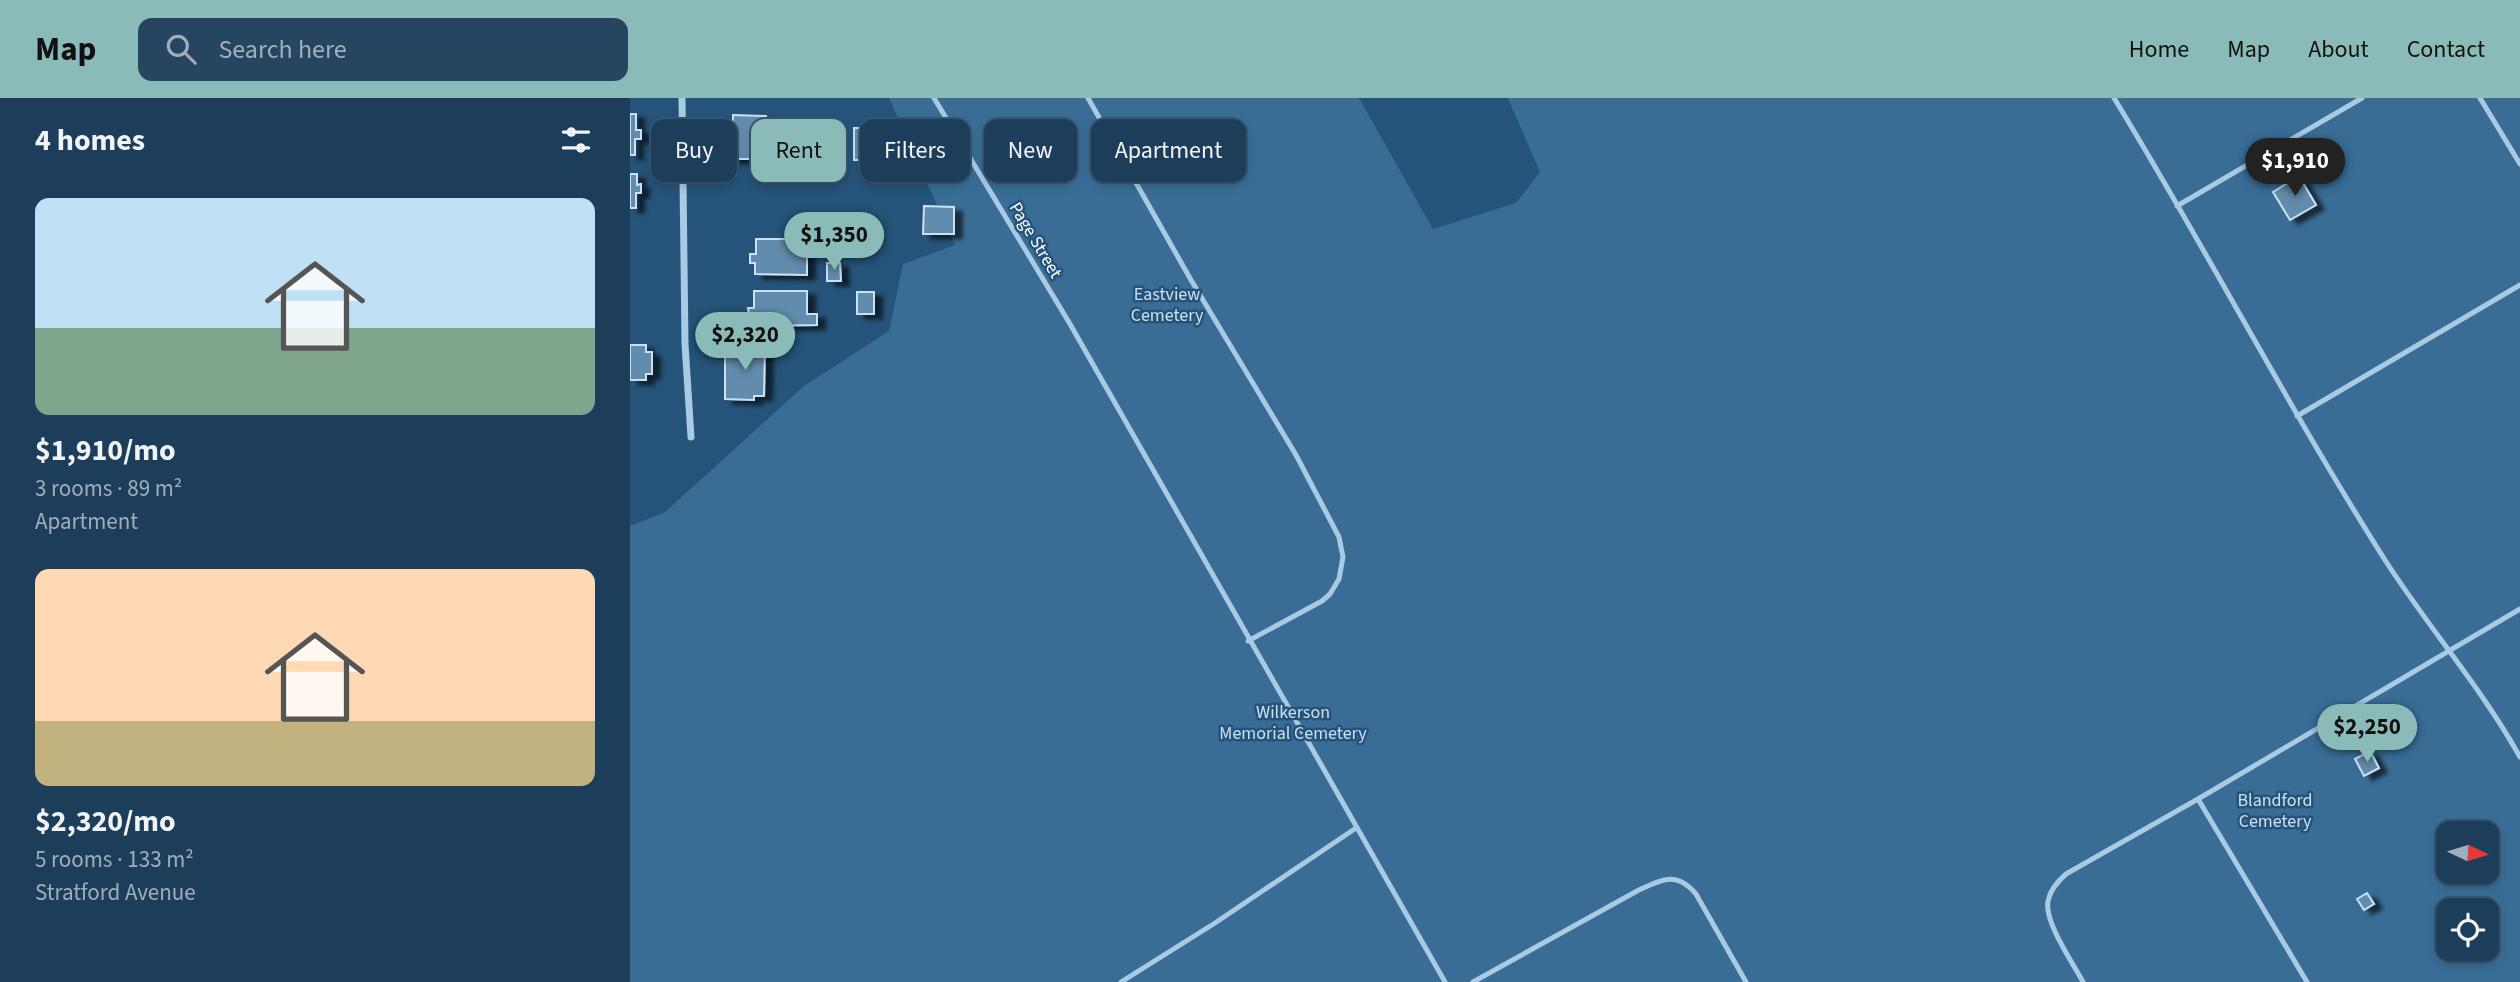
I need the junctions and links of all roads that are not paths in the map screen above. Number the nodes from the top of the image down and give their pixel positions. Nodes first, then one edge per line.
1 (682, 98) edge
2 (934, 98) edge
3 (1088, 98) edge
4 (2114, 98) edge
5 (2362, 98) edge
6 (2480, 98) edge
7 (2520, 164) edge
8 (2177, 206) junction
9 (2520, 285) edge
10 (2297, 416) junction
11 (691, 437) dead end
12 (2520, 608) edge
13 (1248, 641) junction
14 (2451, 651) junction
15 (2520, 757) edge
16 (2198, 799) junction
17 (1356, 828) junction
18 (1121, 982) edge
19 (1445, 982) edge
20 (1474, 982) edge
21 (1746, 982) edge
22 (2083, 982) edge
23 (2307, 982) edge

1 - 11 street
2 - 13 lane, Page Street
3 - 13 lane
4 - 8 lane
5 - 8 lane
6 - 7 lane
8 - 10 lane
9 - 10 lane
10 - 14 lane
12 - 14 lane
13 - 17 lane, Page Street
14 - 15 lane
14 - 16 lane
16 - 22 lane
16 - 23 lane
17 - 18 lane
17 - 19 lane, Page Street
20 - 21 lane

